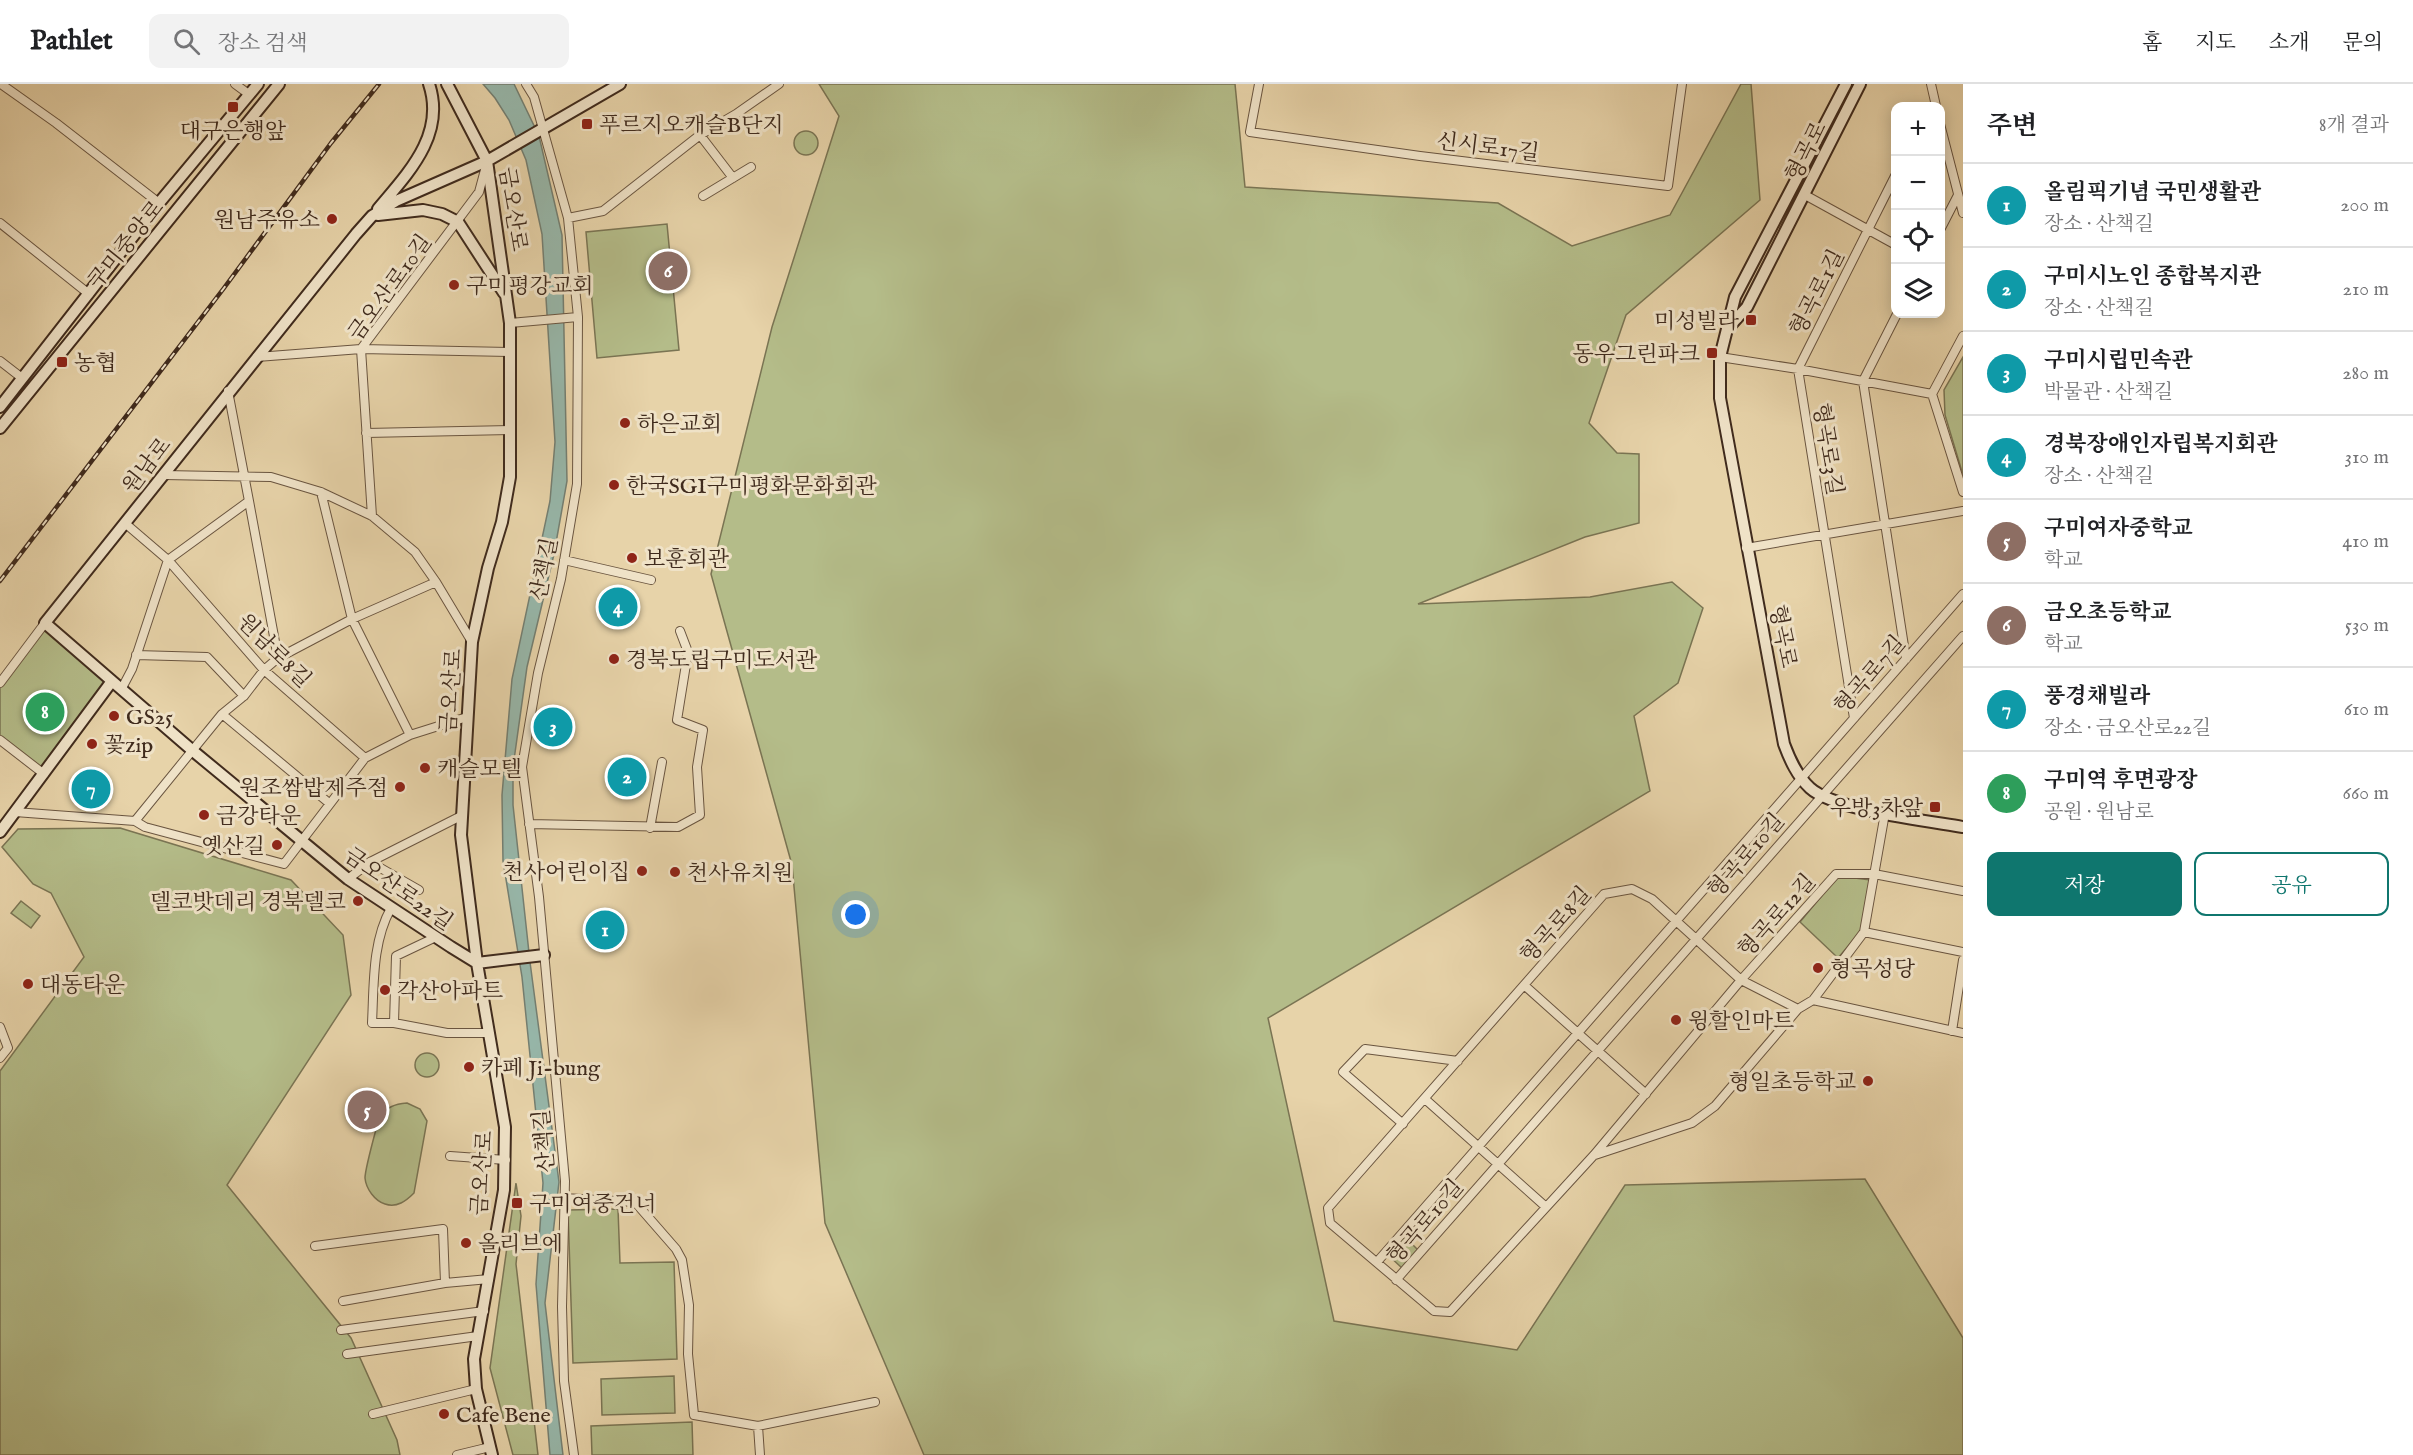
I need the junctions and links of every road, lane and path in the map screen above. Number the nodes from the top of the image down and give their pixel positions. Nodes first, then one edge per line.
1 (1, 84) edge
2 (235, 84) edge
3 (258, 84) edge
4 (279, 84) edge
5 (429, 84) edge
6 (447, 84) edge
7 (526, 84) edge
8 (620, 84) edge
9 (779, 84) edge
10 (1259, 84) edge
11 (1682, 84) edge
12 (1846, 84) edge
13 (1860, 84) edge
14 (1931, 84) edge
15 (250, 95) junction
16 (1935, 102) edge
17 (544, 128) junction
18 (700, 135) junction
19 (1945, 141) edge
20 (487, 161) junction
21 (751, 167) dead end
22 (734, 178) junction
23 (1891, 184) edge
24 (1805, 195) junction
25 (1958, 195) junction
26 (703, 196) dead end
27 (159, 203) junction
28 (1963, 213) edge
29 (372, 216) junction
30 (568, 218) junction
31 (458, 222) junction
32 (1945, 222) edge
33 (0, 223) edge
34 (1867, 231) junction
35 (1891, 243) edge
36 (89, 294) junction
37 (507, 297) junction
38 (578, 317) junction
39 (1896, 318) edge
40 (510, 323) junction
41 (1728, 327) junction
42 (1963, 336) edge
43 (361, 349) junction
44 (509, 352) junction
45 (257, 357) junction
46 (1720, 357) junction
47 (0, 361) edge
48 (1798, 369) junction
49 (22, 378) junction
50 (1863, 381) junction
51 (228, 391) junction
52 (1932, 394) junction
53 (0, 407) edge
54 (0, 428) edge
55 (510, 430) junction
56 (366, 433) junction
57 (164, 475) junction
58 (244, 477) junction
59 (321, 492) junction
60 (1963, 492) edge
61 (249, 501) junction
62 (1963, 512) edge
63 (372, 516) junction
64 (126, 524) junction
65 (1886, 525) junction
66 (1824, 535) junction
67 (1746, 548) junction
68 (168, 560) junction
69 (564, 560) junction
70 (651, 580) dead end
71 (436, 582) junction
72 (1963, 594) edge
73 (352, 619) junction
74 (45, 623) junction
75 (680, 631) dead end
76 (1963, 636) edge
77 (472, 642) junction
78 (136, 655) junction
79 (278, 658) junction
80 (1906, 659) junction
81 (264, 670) junction
82 (112, 681) junction
83 (0, 683) edge
84 (122, 688) junction
85 (244, 696) junction
86 (222, 714) junction
87 (467, 717) junction
88 (1854, 718) junction
89 (410, 735) junction
90 (0, 740) edge
91 (193, 751) junction
92 (365, 758) junction
93 (662, 762) dead end
94 (44, 774) junction
95 (1801, 778) junction
96 (1821, 796) junction
97 (329, 803) junction
98 (15, 812) junction
99 (1885, 813) junction
100 (461, 816) junction
101 (135, 821) junction
102 (529, 824) junction
103 (1963, 827) edge
104 (650, 828) junction
105 (0, 832) edge
106 (301, 841) junction
107 (370, 862) junction
108 (1874, 874) junction
109 (348, 879) junction
110 (419, 890) dead end
111 (1963, 891) edge
112 (391, 908) junction
113 (1677, 920) junction
114 (1864, 932) junction
115 (436, 937) junction
116 (1697, 938) junction
117 (1963, 952) edge
118 (544, 955) junction
119 (1963, 960) edge
120 (477, 963) junction
121 (1741, 980) junction
122 (1524, 985) junction
123 (1813, 1000) junction
124 (1798, 1009) junction
125 (394, 1023) junction
126 (0, 1027) edge
127 (1952, 1031) junction
128 (489, 1033) junction
129 (1578, 1033) junction
130 (1963, 1033) edge
131 (1598, 1051) junction
132 (0, 1058) edge
133 (1458, 1061) junction
134 (1646, 1094) junction
135 (1425, 1099) junction
136 (1403, 1124) junction
137 (1478, 1146) junction
138 (1594, 1155) junction
139 (450, 1156) dead end
140 (506, 1160) junction
141 (1498, 1164) junction
142 (564, 1198) junction
143 (1546, 1207) junction
144 (315, 1246) dead end
145 (1377, 1262) junction
146 (489, 1279) junction
147 (1396, 1280) junction
148 (445, 1284) junction
149 (343, 1301) dead end
150 (484, 1311) junction
151 (341, 1330) dead end
152 (478, 1336) junction
153 (347, 1353) dead end
154 (477, 1389) junction
155 (875, 1402) dead end
156 (373, 1414) dead end
157 (758, 1426) junction
158 (491, 1451) edge
159 (457, 1455) edge
160 (574, 1455) edge
161 (760, 1455) edge

1 - 27 street
2 - 15 street
3 - 15 street, 구미중앙로
4 - 54 street, 구미중앙로
5 - 29 street
6 - 20 street, 금오산로
7 - 17 street, 산책길
8 - 17 street, 원남로
9 - 18 street
10 - 11 street, 신시로17길
12 - 41 street, 형곡로
13 - 24 street, 형곡로
14 - 16 street
15 - 27 street, 구미중앙로
17 - 20 street, 원남로
17 - 30 street, 산책길
18 - 22 street
18 - 30 street
19 - 25 street
20 - 29 street, 원남로
20 - 31 street, 금오산로10길
20 - 37 street, 금오산로
21 - 22 street
22 - 26 street
23 - 34 street
24 - 34 street, 형곡로1길
24 - 41 street, 형곡로
25 - 28 street
25 - 32 street
27 - 36 street, 구미중앙로
29 - 31 street
29 - 45 street, 원남로
30 - 38 street, 산책길
31 - 37 street
31 - 43 street, 금오산로10길
33 - 36 street
34 - 35 street, 형곡로1길
34 - 48 street, 형곡로1길
36 - 49 street, 구미중앙로
37 - 40 street, 금오산로
38 - 40 street
38 - 69 street, 산책길
39 - 50 street
40 - 44 street, 금오산로
41 - 46 street, 형곡로
42 - 52 street
43 - 44 street
43 - 45 street
43 - 56 street, 금오산로10길
44 - 55 street, 금오산로
45 - 51 street, 원남로
46 - 48 street, 형곡로3길
46 - 67 street, 형곡로
47 - 49 street
48 - 50 street, 형곡로3길
48 - 66 street, 형곡로3길
49 - 53 street, 구미중앙로
50 - 52 street, 형곡로3길
50 - 65 street, 형곡로3길
51 - 57 street, 원남로
51 - 58 street
52 - 60 street
55 - 56 street
55 - 77 street, 금오산로
56 - 63 street, 금오산로10길
57 - 58 street
57 - 64 street, 원남로
58 - 59 street
58 - 61 street
59 - 63 street
59 - 73 street
61 - 68 street
61 - 79 street
62 - 65 street
63 - 71 street
64 - 68 street, 원남로8길
64 - 74 street, 원남로
65 - 66 street
65 - 80 street, 형곡로3길
66 - 67 street
66 - 88 street, 형곡로3길
67 - 95 street, 형곡로
68 - 78 street
68 - 81 street, 원남로8길
69 - 70 street
69 - 102 street, 산책길
71 - 73 street
71 - 77 street
72 - 80 street, 형곡로7길
73 - 79 street
73 - 89 street
74 - 82 street
74 - 83 street
75 - 104 street
76 - 96 street, 형곡로10길
77 - 87 street, 금오산로
78 - 84 street
78 - 85 street
79 - 81 street
80 - 88 street, 형곡로7길
81 - 85 street
81 - 92 street, 원남로8길
82 - 84 street, 금오산로22길
82 - 94 street
84 - 91 street, 금오산로22길
85 - 86 street
86 - 91 street
86 - 97 street
87 - 89 street
87 - 100 street, 금오산로
88 - 95 street, 형곡로7길
89 - 92 street
90 - 94 street
91 - 101 street
91 - 106 street, 금오산로22길
92 - 97 street
93 - 104 street
94 - 98 street
95 - 96 street, 형곡로
95 - 113 street
96 - 99 street, 형곡로
96 - 116 street, 형곡로10길
97 - 106 street
98 - 101 street
98 - 105 street
99 - 103 street, 형곡로
99 - 108 street
100 - 107 street
100 - 120 street, 금오산로
101 - 106 street
102 - 104 street
102 - 118 street, 산책길
106 - 109 street, 금오산로22길
107 - 109 street
107 - 110 street
108 - 111 street, 형곡로12길
108 - 114 street
108 - 121 street, 형곡로12길
109 - 112 street, 금오산로22길
112 - 115 street, 금오산로22길
112 - 125 street
113 - 116 street, 형곡로8길
113 - 122 street, 형곡로8길
113 - 129 street
114 - 117 street
114 - 123 street
115 - 120 street, 금오산로22길
115 - 125 street
116 - 121 street
116 - 131 street, 형곡로10길
118 - 120 street
118 - 142 street, 산책길
119 - 127 street
120 - 128 street, 금오산로
121 - 124 street
121 - 134 street, 형곡로10길
122 - 129 street, 형곡로8길
122 - 133 street, 형곡로8길
123 - 124 street
123 - 127 street
124 - 138 street
125 - 128 street
126 - 132 street
127 - 130 street
128 - 140 street, 금오산로
129 - 131 street, 형곡로8길
129 - 137 street
131 - 134 street
131 - 141 street, 형곡로10길
133 - 135 street, 형곡로8길
133 - 136 street
134 - 138 street, 형곡로10길
135 - 136 street, 형곡로8길
135 - 137 street
136 - 145 street, 형곡로8길
137 - 141 street
137 - 145 street
138 - 143 street, 형곡로10길
139 - 140 street
140 - 146 street, 금오산로
141 - 143 street
141 - 147 street, 형곡로10길
142 - 157 street
142 - 160 street, 산책길
143 - 147 street, 형곡로10길
144 - 148 street
145 - 147 street, 형곡로8길
146 - 148 street
146 - 150 street, 금오산로
148 - 149 street
150 - 151 street
150 - 152 street, 금오산로
152 - 153 street
152 - 154 street, 금오산로
154 - 156 street
154 - 158 street, 금오산로
155 - 157 street
157 - 161 street
158 - 159 street, 금오산로

